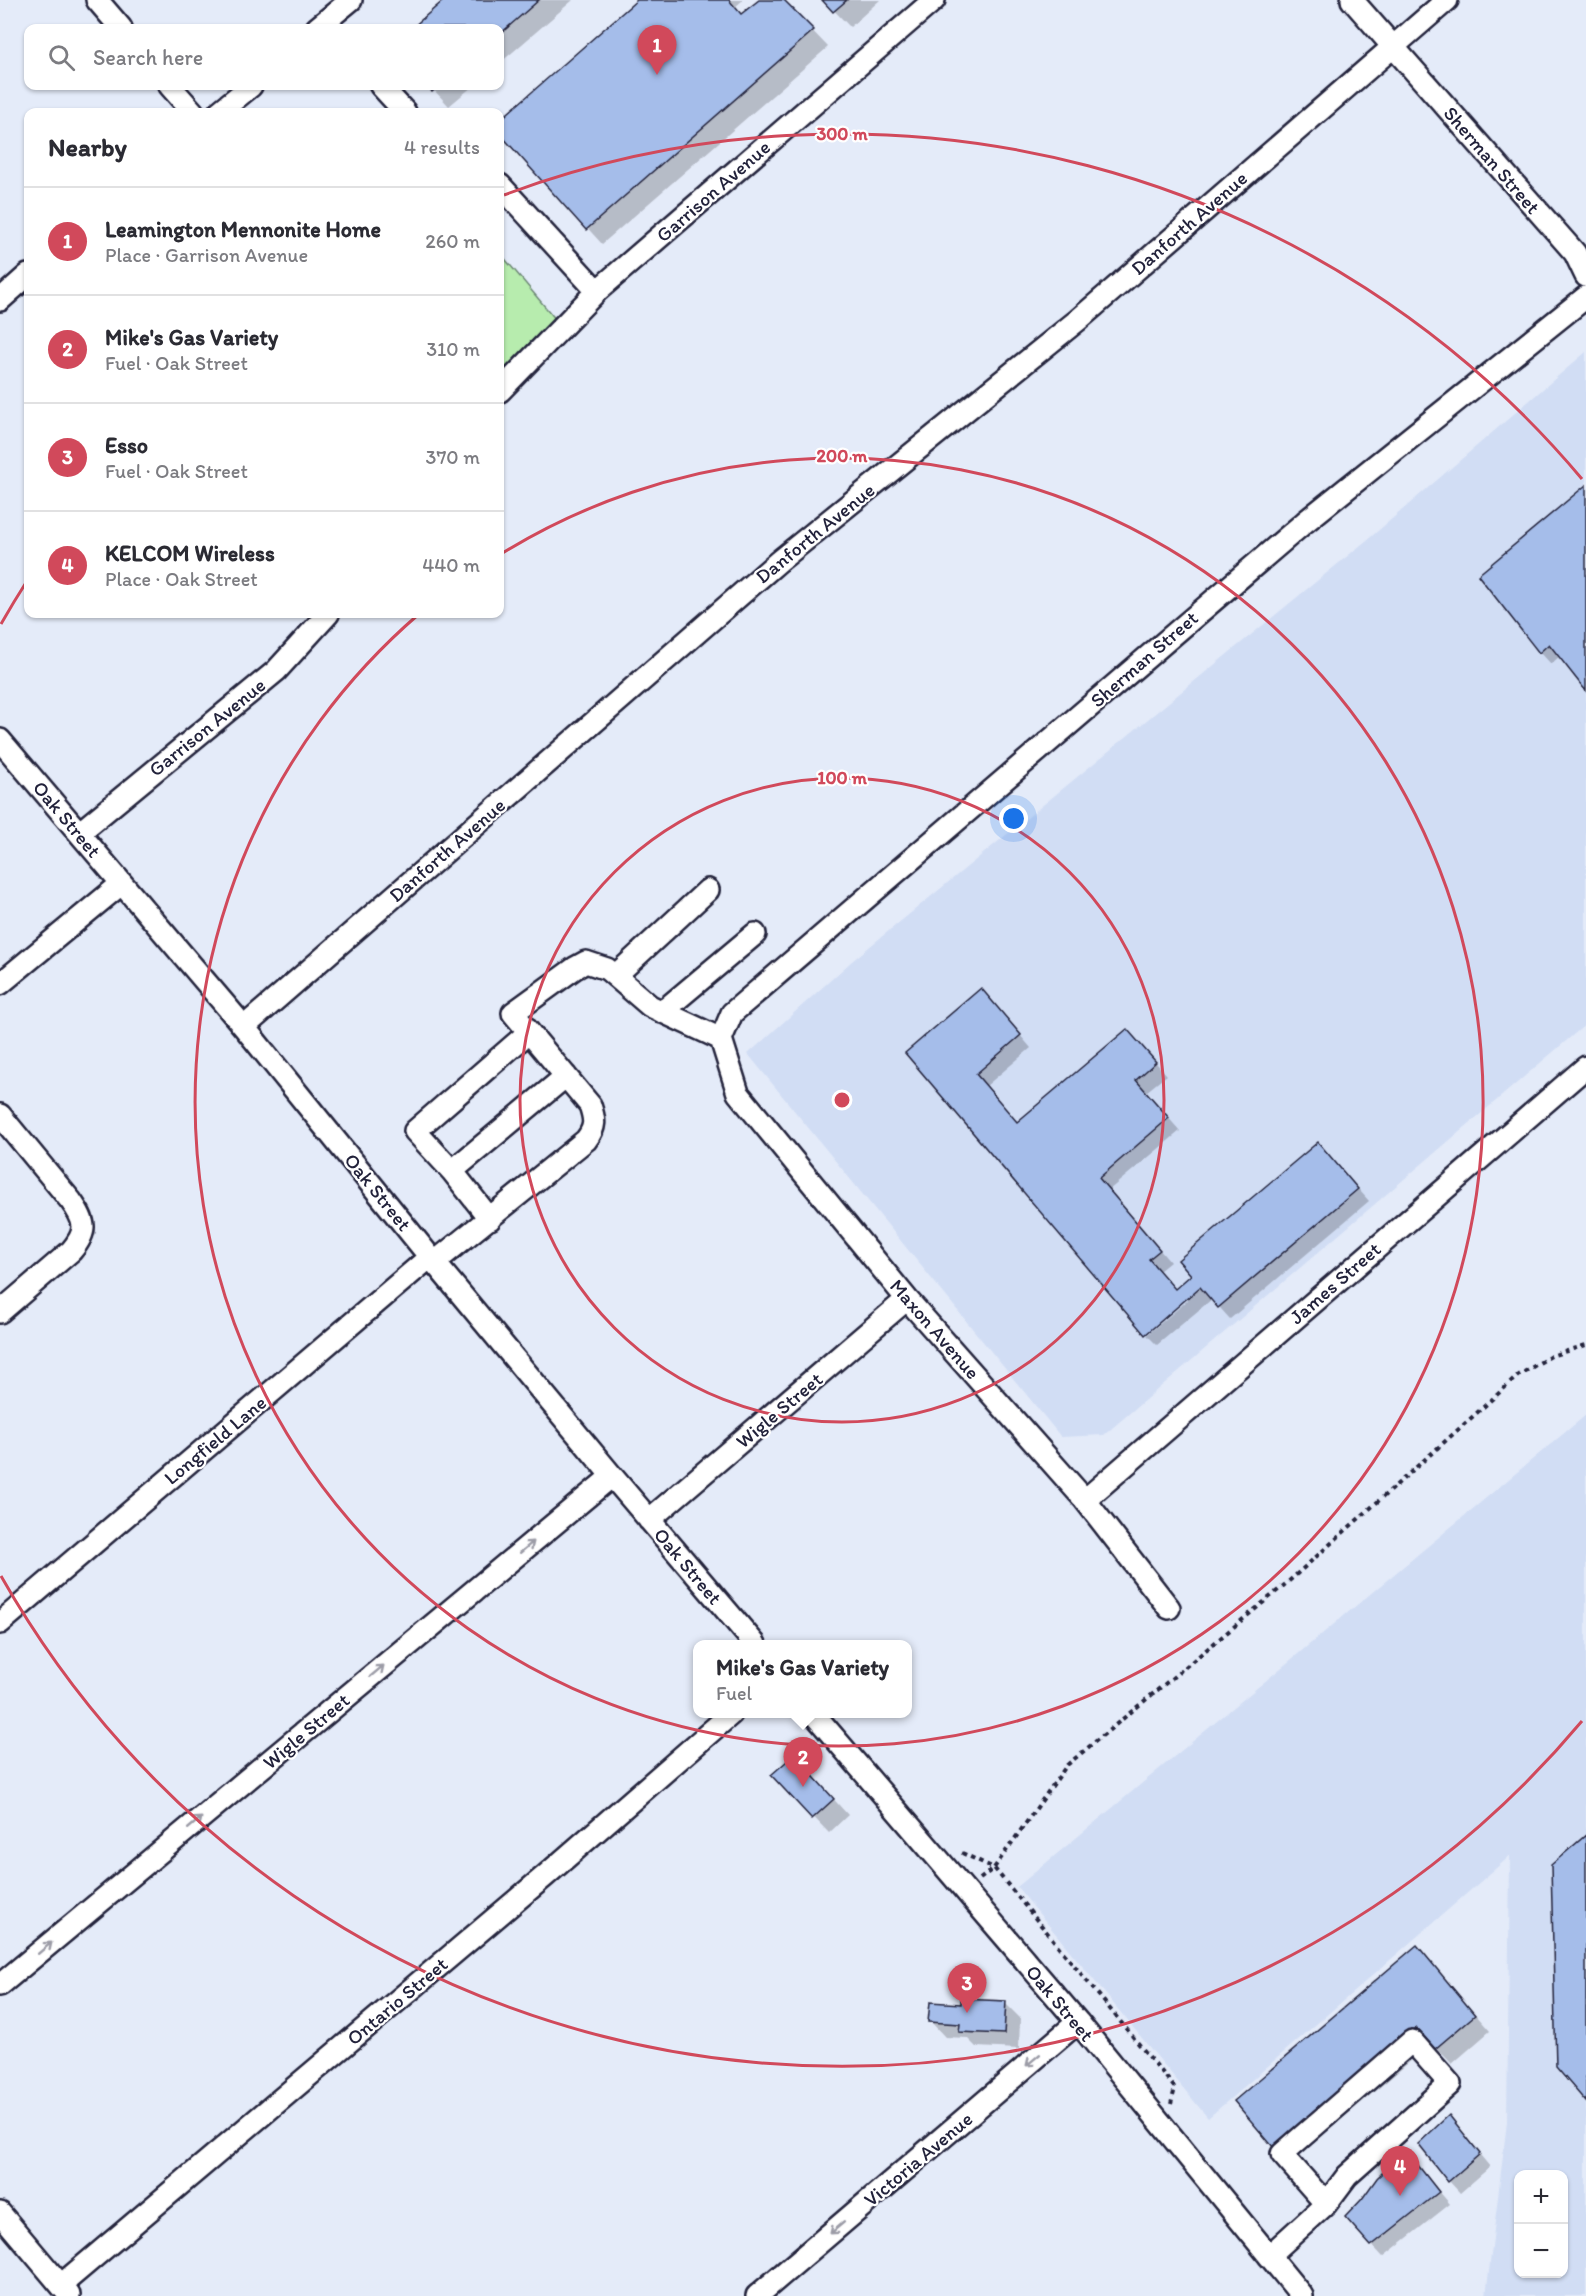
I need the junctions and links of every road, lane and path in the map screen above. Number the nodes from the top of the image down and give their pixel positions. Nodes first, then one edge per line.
1 (97, 0) edge
2 (351, 0) edge
3 (934, 0) edge
4 (1352, 0) edge
5 (1447, 0) edge
6 (118, 24) edge
7 (327, 24) edge
8 (1393, 47) junction
9 (174, 90) edge
10 (246, 90) edge
11 (385, 90) edge
12 (189, 108) edge
13 (224, 108) edge
14 (401, 108) edge
15 (504, 189) edge
16 (1586, 276) edge
17 (24, 279) edge
18 (597, 291) junction
19 (1586, 297) edge
20 (0, 300) edge
21 (504, 387) edge
22 (324, 618) edge
23 (0, 740) edge
24 (79, 833) junction
25 (120, 884) junction
26 (708, 890) dead end
27 (755, 934) dead end
28 (615, 976) junction
29 (0, 984) edge
30 (663, 1012) junction
31 (244, 1027) junction
32 (529, 1032) junction
33 (721, 1039) junction
34 (1586, 1067) edge
35 (566, 1076) junction
36 (0, 1115) edge
37 (452, 1171) junction
38 (490, 1219) junction
39 (433, 1259) junction
40 (907, 1299) junction
41 (0, 1312) edge
42 (1586, 1345) edge
43 (612, 1476) junction
44 (1085, 1500) junction
45 (649, 1520) junction
46 (1169, 1608) dead end
47 (0, 1623) edge
48 (752, 1640) edge
49 (725, 1718) edge
50 (818, 1718) edge
51 (994, 1868) junction
52 (964, 1890) junction
53 (0, 1985) edge
54 (1078, 2022) junction
55 (1165, 2129) junction
56 (1326, 2204) junction
57 (0, 2213) edge
58 (1269, 2256) junction
59 (66, 2291) edge
60 (757, 2296) edge
61 (1302, 2296) edge

1 - 6 street
2 - 7 street
3 - 18 street, Garrison Avenue
4 - 8 street, Sherman Street
5 - 8 street, Danforth Avenue
8 - 16 street, Sherman Street
8 - 31 street, Danforth Avenue
9 - 12 street
10 - 13 street
11 - 14 street
15 - 18 street
17 - 20 street
18 - 21 street, Garrison Avenue
19 - 33 street, Sherman Street
22 - 24 street, Garrison Avenue
23 - 24 street, Oak Street
24 - 25 street, Oak Street
25 - 29 street
25 - 31 street, Oak Street
26 - 28 street
27 - 30 street
28 - 30 street
28 - 32 street
30 - 33 street
31 - 39 street, Oak Street
32 - 35 street
32 - 37 street
33 - 40 street, Maxon Avenue
34 - 44 street, James Street
35 - 37 street
35 - 38 street, Longfield Lane
36 - 41 street
37 - 38 street
38 - 39 street, Longfield Lane
39 - 43 street, Oak Street
39 - 47 street, Longfield Lane
40 - 44 street, Maxon Avenue
40 - 45 street, Wigle Street
42 - 51 path
43 - 45 street, Oak Street
53 -> 43 street, Wigle Street
44 - 46 street, Maxon Avenue
45 - 48 street, Oak Street
49 - 59 street, Ontario Street
50 - 52 street, Oak Street
51 - 52 path
51 - 55 path
52 - 54 street, Oak Street
54 - 55 street, Oak Street
54 -> 60 street, Victoria Avenue
55 - 58 street, Oak Street
56 - 56 street
56 - 58 street
57 - 59 street
58 - 61 street, Oak Street

